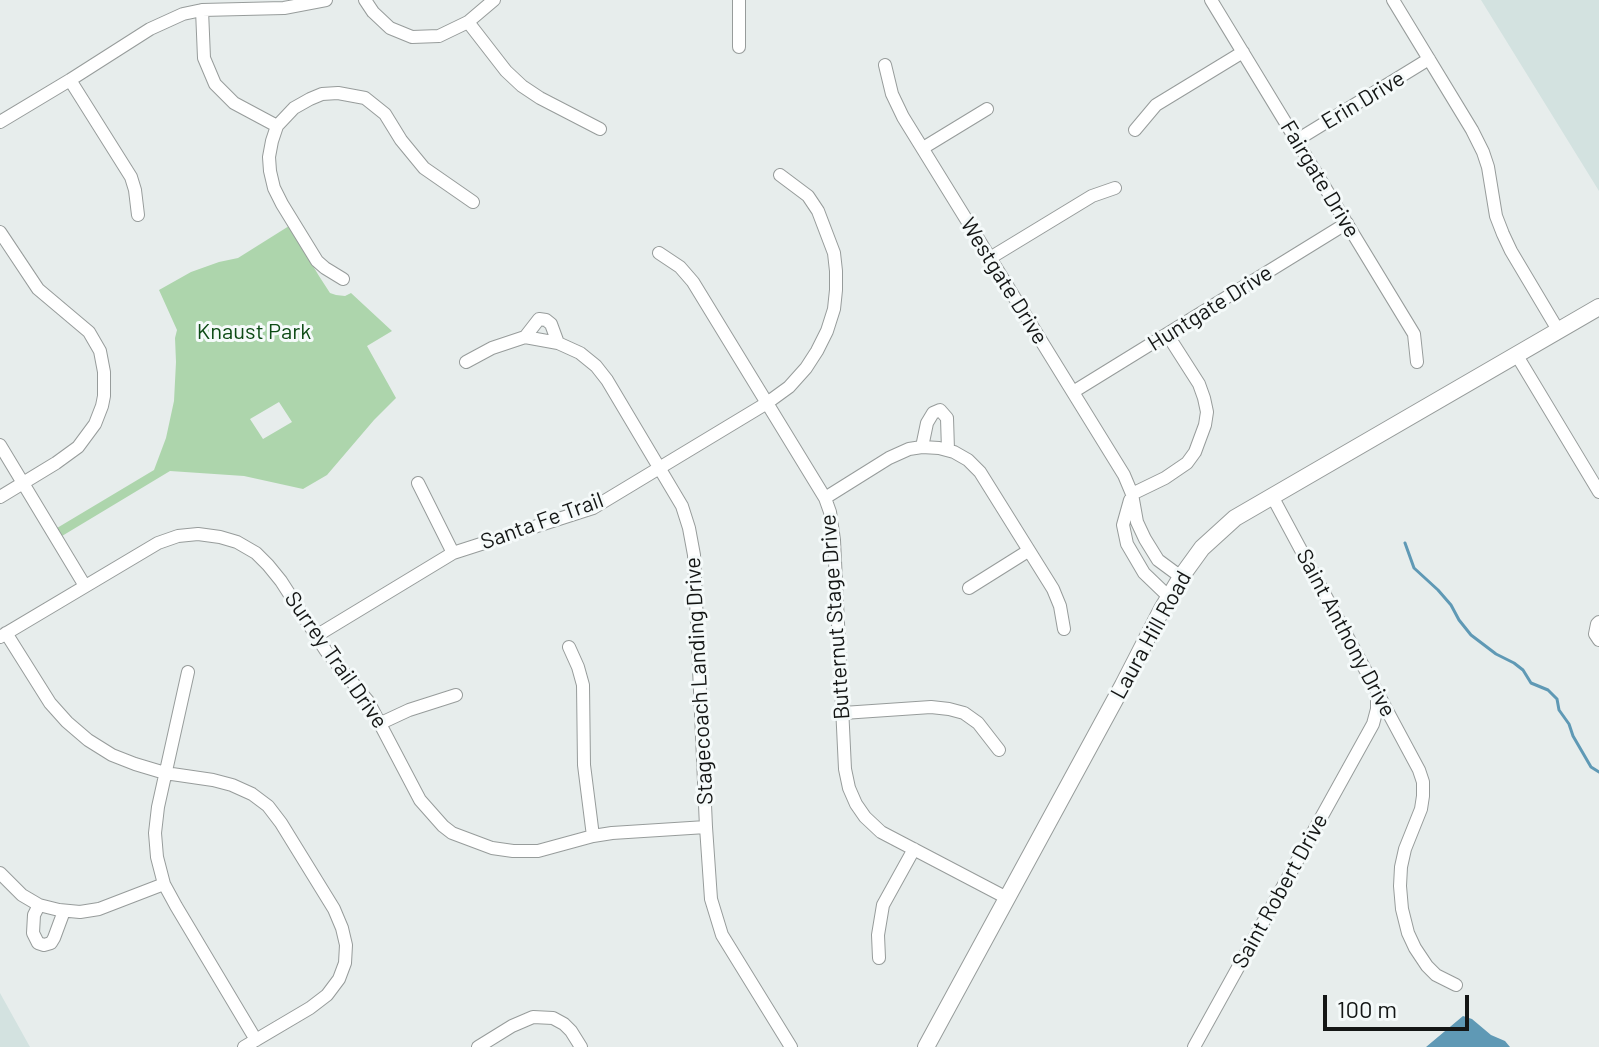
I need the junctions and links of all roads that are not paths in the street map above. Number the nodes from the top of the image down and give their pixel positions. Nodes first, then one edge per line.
1 (326, 0) edge
2 (365, 0) edge
3 (494, 0) edge
4 (739, 0) edge
5 (1211, 0) edge
6 (1393, 0) edge
7 (283, 4) edge
8 (202, 10) junction
9 (468, 22) junction
10 (739, 47) dead end
11 (1243, 52) junction
12 (1429, 59) junction
13 (885, 65) dead end
14 (70, 80) junction
15 (987, 109) dead end
16 (0, 122) edge
17 (277, 126) junction
18 (600, 129) dead end
19 (1135, 130) dead end
20 (1297, 140) junction
21 (923, 148) junction
22 (780, 175) dead end
23 (1115, 188) dead end
24 (473, 202) dead end
25 (138, 215) dead end
26 (1347, 223) junction
27 (0, 232) edge
28 (659, 253) dead end
29 (990, 258) junction
30 (343, 279) dead end
31 (1599, 307) edge
32 (1558, 330) junction
33 (1167, 334) junction
34 (525, 337) junction
35 (558, 343) junction
36 (1516, 354) junction
37 (466, 362) dead end
38 (1417, 362) dead end
39 (1073, 392) junction
40 (767, 403) junction
41 (0, 445) edge
42 (922, 447) junction
43 (948, 450) junction
44 (659, 469) junction
45 (23, 482) junction
46 (418, 483) dead end
47 (1599, 492) edge
48 (1132, 494) junction
49 (1272, 496) junction
50 (0, 497) edge
51 (825, 498) junction
52 (1028, 551) junction
53 (453, 553) junction
54 (1181, 577) junction
55 (85, 586) junction
56 (969, 588) dead end
57 (1169, 597) junction
58 (1064, 629) dead end
59 (3, 635) edge
60 (316, 636) junction
61 (569, 647) dead end
62 (188, 672) dead end
63 (1377, 693) junction
64 (456, 695) dead end
65 (843, 713) junction
66 (381, 723) junction
67 (1367, 735) junction
68 (1402, 739) junction
69 (999, 750) dead end
70 (165, 773) junction
71 (706, 827) junction
72 (593, 836) junction
73 (914, 849) junction
74 (0, 873) edge
75 (164, 884) junction
76 (1007, 898) junction
77 (39, 905) junction
78 (64, 911) junction
79 (879, 958) dead end
80 (1456, 985) dead end
81 (256, 1040) junction
82 (244, 1047) edge
83 (478, 1047) edge
84 (581, 1047) edge
85 (791, 1047) edge
86 (926, 1047) edge
87 (1194, 1047) edge

1 - 7 street
2 - 9 street
3 - 9 street
4 - 10 street
5 - 11 street, Fairgate Drive
6 - 12 street
7 - 8 street
8 - 14 street
8 - 17 street
9 - 18 street
11 - 19 street
11 - 20 street, Fairgate Drive
12 - 20 street, Erin Drive
12 - 32 street
13 - 21 street, Westgate Drive
14 - 16 street
14 - 25 street
15 - 21 street
17 - 24 street
17 - 30 street
20 - 26 street, Fairgate Drive
21 - 29 street, Westgate Drive
22 - 40 street, Santa Fe Trail
23 - 29 street
26 - 33 street, Huntgate Drive
26 - 38 street, Fairgate Drive
27 - 45 street
28 - 40 street, Butternut Stage Drive
29 - 39 street, Westgate Drive
31 - 32 main road, Laura Hill Road
32 - 36 main road, Laura Hill Road
33 - 39 street, Huntgate Drive
33 - 48 street
34 - 35 street, Stagecoach Landing Drive
34 - 35 street, Stagecoach Landing Drive
34 - 37 street, Stagecoach Landing Drive
35 - 44 street, Stagecoach Landing Drive
36 - 47 street
36 - 49 main road, Laura Hill Road
39 - 48 street, Westgate Drive
40 - 44 street, Santa Fe Trail
40 - 51 street, Butternut Stage Drive
41 - 45 street
42 - 43 street
42 - 43 street
42 - 51 street
43 - 52 street
44 - 53 street, Santa Fe Trail
44 - 71 street, Stagecoach Landing Drive
45 - 50 street
45 - 55 street
46 - 53 street
48 - 54 street, Westgate Drive
48 - 57 street
49 - 54 main road, Laura Hill Road
49 - 63 street, Saint Anthony Drive
51 - 65 street, Butternut Stage Drive
52 - 56 street
52 - 58 street
53 - 60 street, Santa Fe Trail
54 - 57 main road, Laura Hill Road
55 - 59 street, Surrey Trail Drive
55 - 60 street, Surrey Trail Drive
57 - 76 main road, Laura Hill Road
59 - 70 street
60 - 66 street, Surrey Trail Drive
61 - 72 street
62 - 70 street
63 - 67 street, Saint Robert Drive
63 - 68 street, Saint Anthony Drive
64 - 66 street
65 - 69 street
65 - 73 street, Butternut Stage Drive
66 - 72 street, Surrey Trail Drive
67 - 68 street
67 - 87 street, Saint Robert Drive
68 - 80 street, Saint Anthony Drive
70 - 75 street
70 - 81 street
71 - 72 street, Surrey Trail Drive
71 - 85 street, Stagecoach Landing Drive
73 - 76 street, Butternut Stage Drive
73 - 79 street
74 - 77 street
75 - 78 street
75 - 81 street
76 - 86 main road, Laura Hill Road
77 - 78 street
77 - 78 street
81 - 82 street
83 - 84 street

